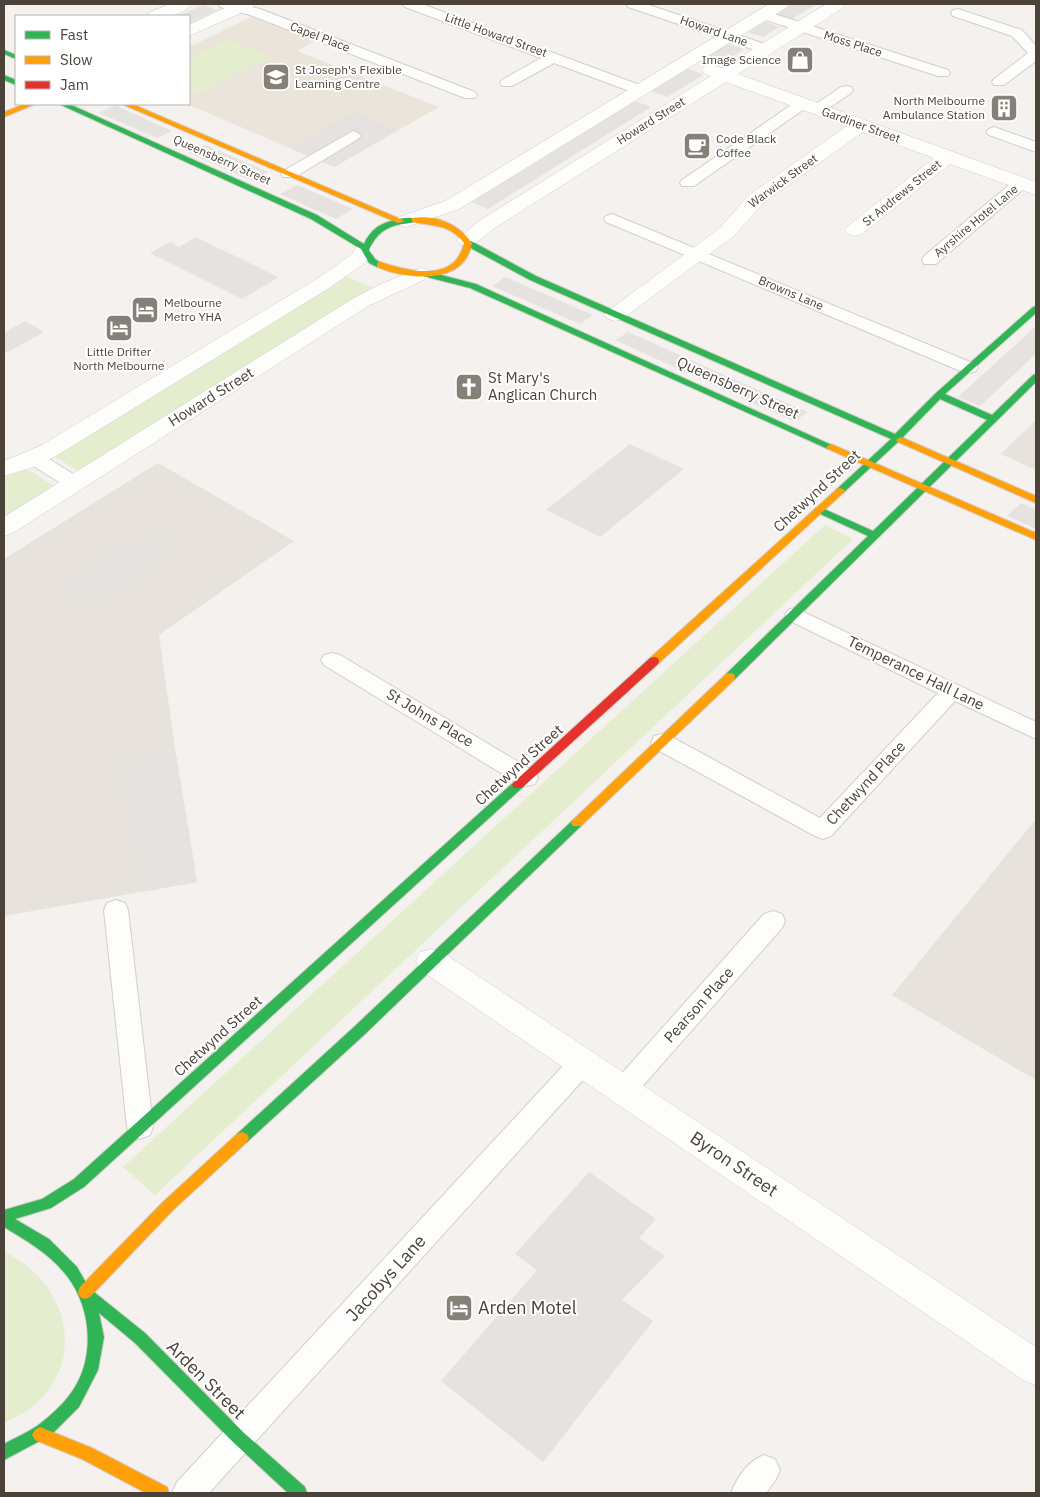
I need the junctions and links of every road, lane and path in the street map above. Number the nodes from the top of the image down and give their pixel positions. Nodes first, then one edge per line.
1 (183, 4) edge
2 (410, 4) edge
3 (633, 4) edge
4 (780, 4) edge
5 (837, 4) edge
6 (236, 5) edge
7 (762, 14) junction
8 (958, 14) dead end
9 (158, 15) edge
10 (800, 27) junction
11 (190, 30) edge
12 (727, 36) junction
13 (766, 49) junction
14 (1036, 54) edge
15 (553, 57) junction
16 (686, 61) junction
17 (907, 62) junction
18 (890, 74) dead end
19 (943, 74) dead end
20 (724, 75) junction
21 (999, 82) dead end
22 (507, 83) dead end
23 (846, 90) dead end
24 (638, 91) junction
25 (470, 95) dead end
26 (29, 105) edge
27 (65, 105) edge
28 (128, 105) edge
29 (676, 106) junction
30 (810, 106) junction
31 (4, 115) edge
32 (861, 125) junction
33 (193, 132) junction
34 (994, 132) dead end
35 (353, 136) dead end
36 (1036, 147) edge
37 (163, 148) junction
38 (948, 156) junction
39 (289, 174) junction
40 (688, 183) dead end
41 (1031, 184) edge
42 (258, 191) junction
43 (612, 219) dead end
44 (403, 221) junction
45 (855, 230) dead end
46 (468, 242) junction
47 (365, 249) junction
48 (698, 253) junction
49 (930, 260) dead end
50 (424, 274) junction
51 (1036, 309) edge
52 (615, 317) junction
53 (969, 368) junction
54 (1036, 376) edge
55 (939, 395) junction
56 (993, 419) junction
57 (896, 439) junction
58 (34, 458) junction
59 (951, 462) junction
60 (870, 463) junction
61 (4, 469) edge
62 (74, 483) junction
63 (925, 487) junction
64 (1036, 500) edge
65 (819, 510) junction
66 (4, 528) edge
67 (875, 536) junction
68 (1036, 537) edge
69 (795, 615) junction
70 (332, 660) dead end
71 (952, 691) junction
72 (1036, 732) edge
73 (662, 742) junction
74 (527, 778) junction
75 (116, 910) dead end
76 (773, 921) dead end
77 (431, 962) junction
78 (583, 1062) junction
79 (624, 1089) junction
80 (140, 1127) junction
81 (4, 1216) edge
82 (4, 1220) edge
83 (86, 1293) junction
84 (1036, 1368) edge
85 (40, 1435) junction
86 (239, 1438) junction
87 (4, 1452) edge
88 (161, 1493) edge
89 (188, 1493) edge
90 (299, 1493) edge

1 - 9 street
2 - 15 lane, Little Howard Street
3 - 12 lane, Howard Lane
4 - 7 street
5 - 10 street, Howard Street
6 - 11 street
6 - 25 lane, Capel Place
7 - 10 lane, Moss Place
7 - 12 street
8 - 14 lane
10 - 13 street, Howard Street
10 - 17 lane, Moss Place
12 - 13 lane, Howard Lane
12 - 16 street
13 - 20 street, Howard Street
14 - 21 lane
15 - 22 lane, Little Howard Street
15 - 24 lane, Little Howard Street
16 - 20 street, Gardiner Street
16 - 24 street
17 - 18 lane
17 - 19 lane, Moss Place
20 - 29 street, Howard Street
20 - 30 street, Gardiner Street
23 - 30 lane
24 - 29 street
24 - 44 street
26 - 31 street
27 - 37 street, Queensberry Street
28 - 33 street, Queensberry Street
29 - 46 street, Howard Street
30 - 32 street, Gardiner Street
30 - 40 lane
32 - 38 street, Gardiner Street
32 - 48 street, Warwick Street
33 - 37 street
33 - 39 street, Queensberry Street
34 - 36 lane
35 - 39 lane
37 - 42 street, Queensberry Street
38 - 41 street, Gardiner Street
38 - 45 street, St Andrews Street
39 - 42 street
39 - 44 street, Queensberry Street
41 - 49 lane, Ayrshire Hotel Lane
42 - 47 street, Queensberry Street
43 - 48 lane, Browns Lane
44 - 46 street, Queensberry Street
44 - 47 street
46 - 50 street
46 - 52 street, Queensberry Street
47 - 50 street, Queensberry Street
47 - 58 street
48 - 52 street, Warwick Street
48 - 53 lane, Browns Lane
50 - 60 street, Queensberry Street
50 - 62 street, Howard Street
51 - 53 street, Chetwynd Street
52 - 57 street, Queensberry Street
53 - 55 street, Chetwynd Street
54 - 56 street
55 - 56 street
55 - 57 street, Chetwynd Street
56 - 59 street
57 - 59 street, Queensberry Street
57 - 60 street, Chetwynd Street
58 - 61 street
58 - 62 lane
59 - 63 street
59 - 64 street, Queensberry Street
60 - 63 street, Queensberry Street
60 - 65 street, Chetwynd Street
62 - 66 street, Howard Street
63 - 67 street
63 - 68 street, Queensberry Street
65 - 67 street
65 - 74 street, Chetwynd Street
67 - 69 street
69 - 71 lane, Temperance Hall Lane
69 - 73 street
70 - 74 lane, St Johns Place
71 - 72 lane, Temperance Hall Lane
71 - 73 lane, Chetwynd Place
73 - 77 street
74 - 80 street, Chetwynd Street
75 - 80 lane
76 - 79 lane, Pearson Place
77 - 78 street, Byron Street
77 - 83 street
78 - 79 street, Byron Street
78 - 86 lane, Jacobys Lane
79 - 84 street, Byron Street
80 - 81 street, Chetwynd Street
82 - 83 street
83 - 85 street
83 - 86 street, Arden Street
85 - 87 street
85 - 88 street
86 - 89 lane, Jacobys Lane
86 - 90 street, Arden Street

